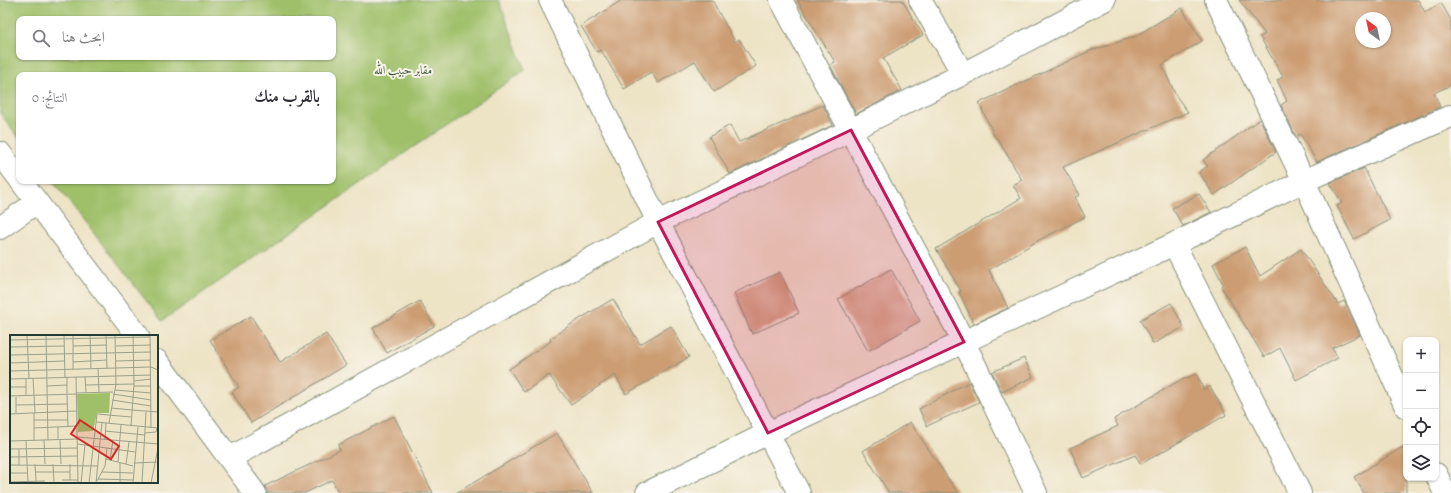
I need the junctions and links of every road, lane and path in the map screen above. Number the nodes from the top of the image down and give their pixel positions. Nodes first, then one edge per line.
1 (550, 0) edge
2 (781, 0) edge
3 (920, 0) edge
4 (1104, 0) edge
5 (1216, 0) edge
6 (963, 74) junction
7 (1451, 116) edge
8 (851, 130) junction
9 (0, 153) edge
10 (16, 174) edge
11 (1304, 181) junction
12 (23, 184) edge
13 (36, 202) junction
14 (658, 222) junction
15 (0, 228) edge
16 (1174, 244) junction
17 (137, 335) edge
18 (964, 342) junction
19 (158, 362) edge
20 (1403, 400) edge
21 (768, 433) junction
22 (230, 458) junction
23 (1439, 480) edge
24 (256, 493) edge
25 (647, 493) edge
26 (799, 493) edge
27 (1036, 493) edge
28 (1300, 493) edge
29 (1445, 493) edge

1 - 14 street
2 - 8 street
3 - 6 street
4 - 6 street
5 - 11 street
6 - 8 street
7 - 11 street
8 - 14 street
8 - 18 street
9 - 10 street
11 - 16 street
11 - 20 street
12 - 13 street
13 - 15 street
13 - 17 street
14 - 21 street
14 - 22 street
16 - 18 street
16 - 28 street
18 - 21 street
18 - 27 street
19 - 22 street
21 - 25 street
21 - 26 street
22 - 24 street
23 - 29 street

